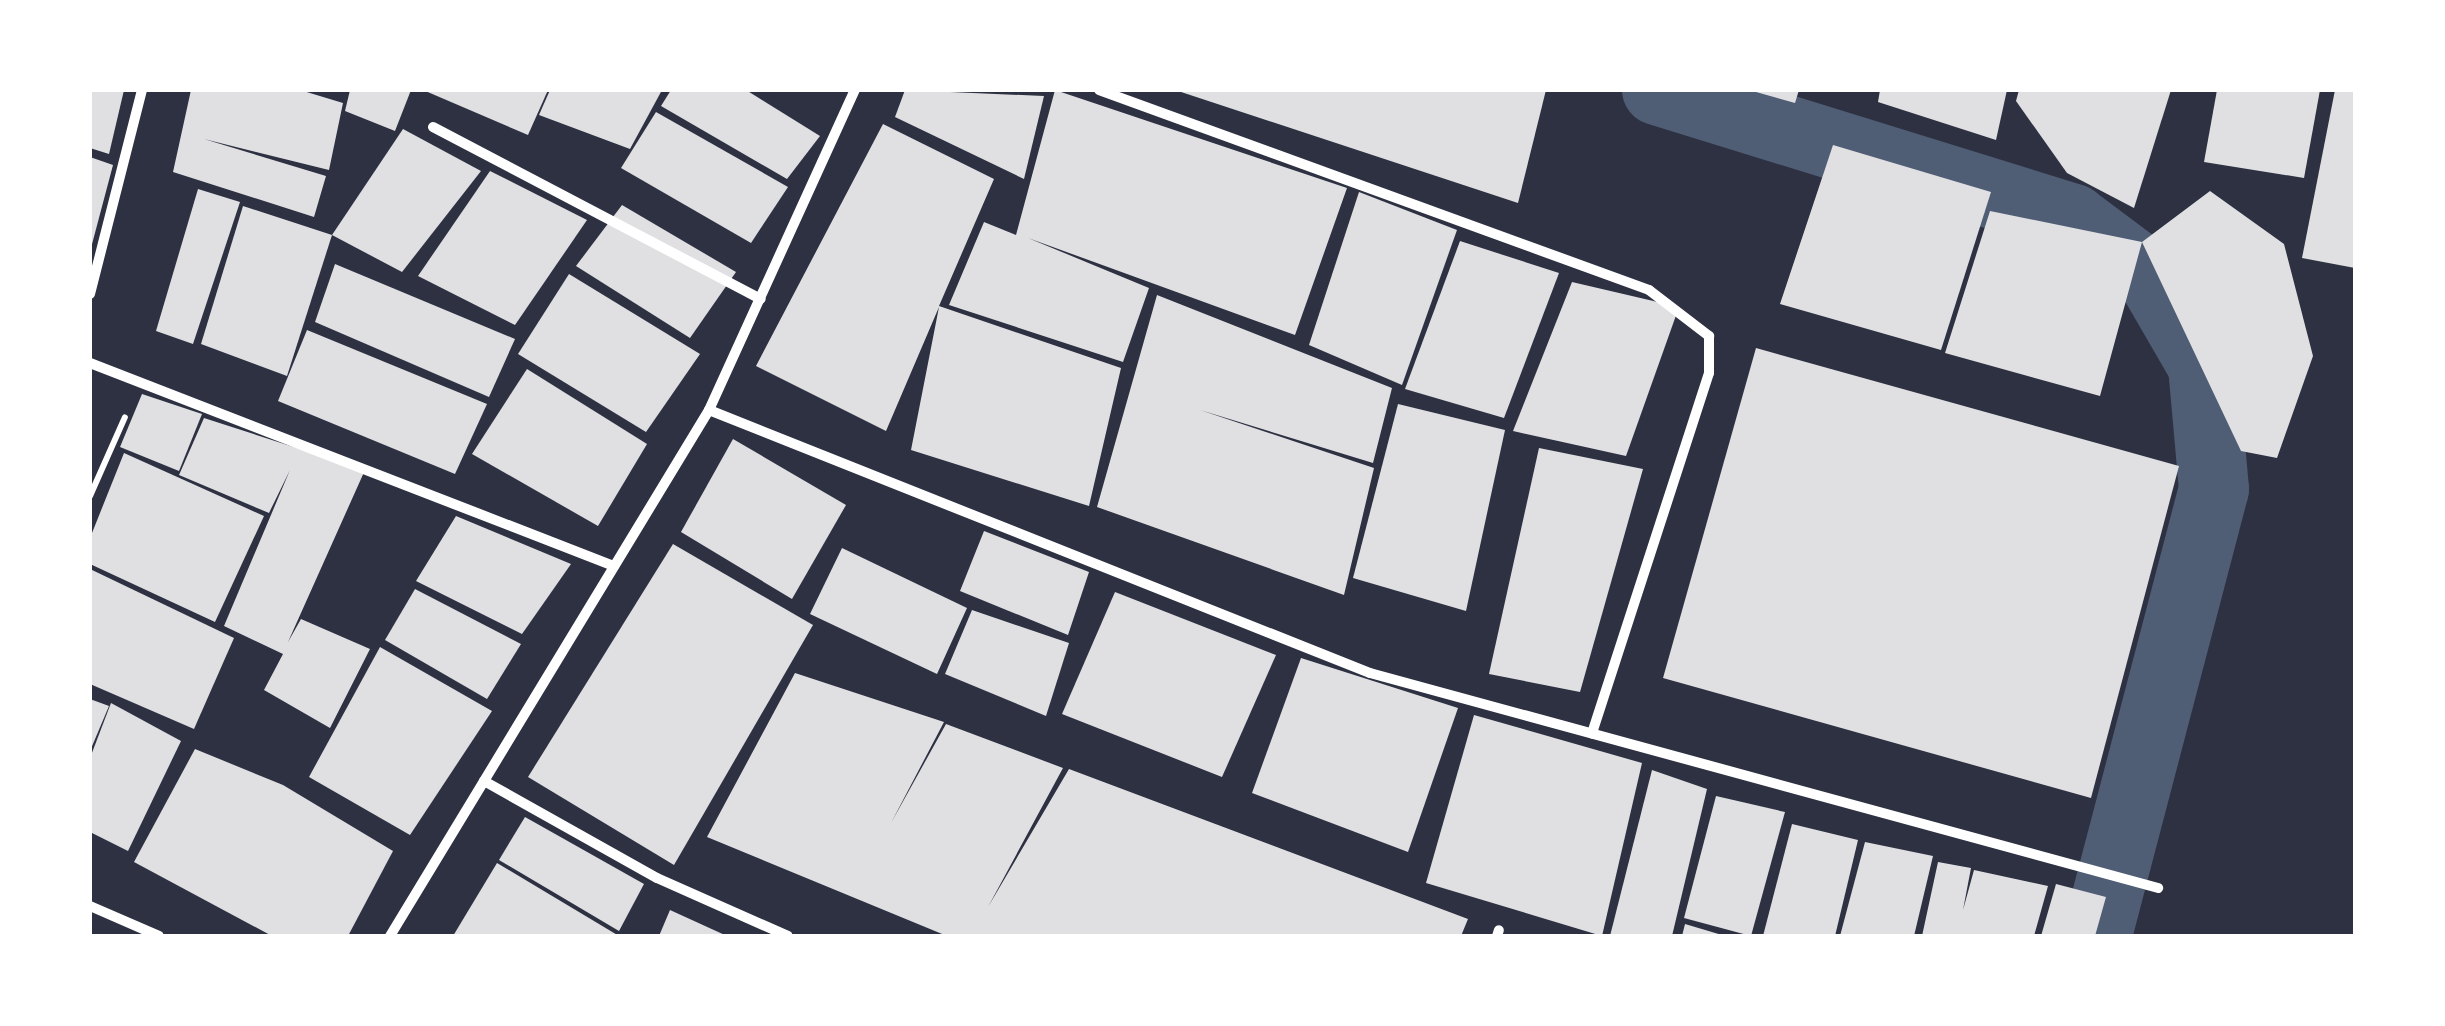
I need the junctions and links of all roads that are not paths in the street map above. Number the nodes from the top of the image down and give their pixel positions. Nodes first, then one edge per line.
1 (142, 90) edge
2 (855, 90) edge
3 (1099, 90) edge
4 (433, 127) dead end
5 (90, 294) edge
6 (762, 299) junction
7 (90, 363) edge
8 (709, 410) junction
9 (614, 566) junction
10 (1592, 734) junction
11 (484, 781) junction
12 (2158, 888) dead end
13 (90, 906) edge
14 (159, 936) edge
15 (390, 936) edge
16 (788, 936) edge

1 - 5 street
2 - 6 street
3 - 10 street
4 - 6 street
6 - 8 street
7 - 9 street
8 - 9 street
8 - 10 street
9 - 11 street
10 - 12 street
11 - 15 street
11 - 16 street
13 - 14 street

